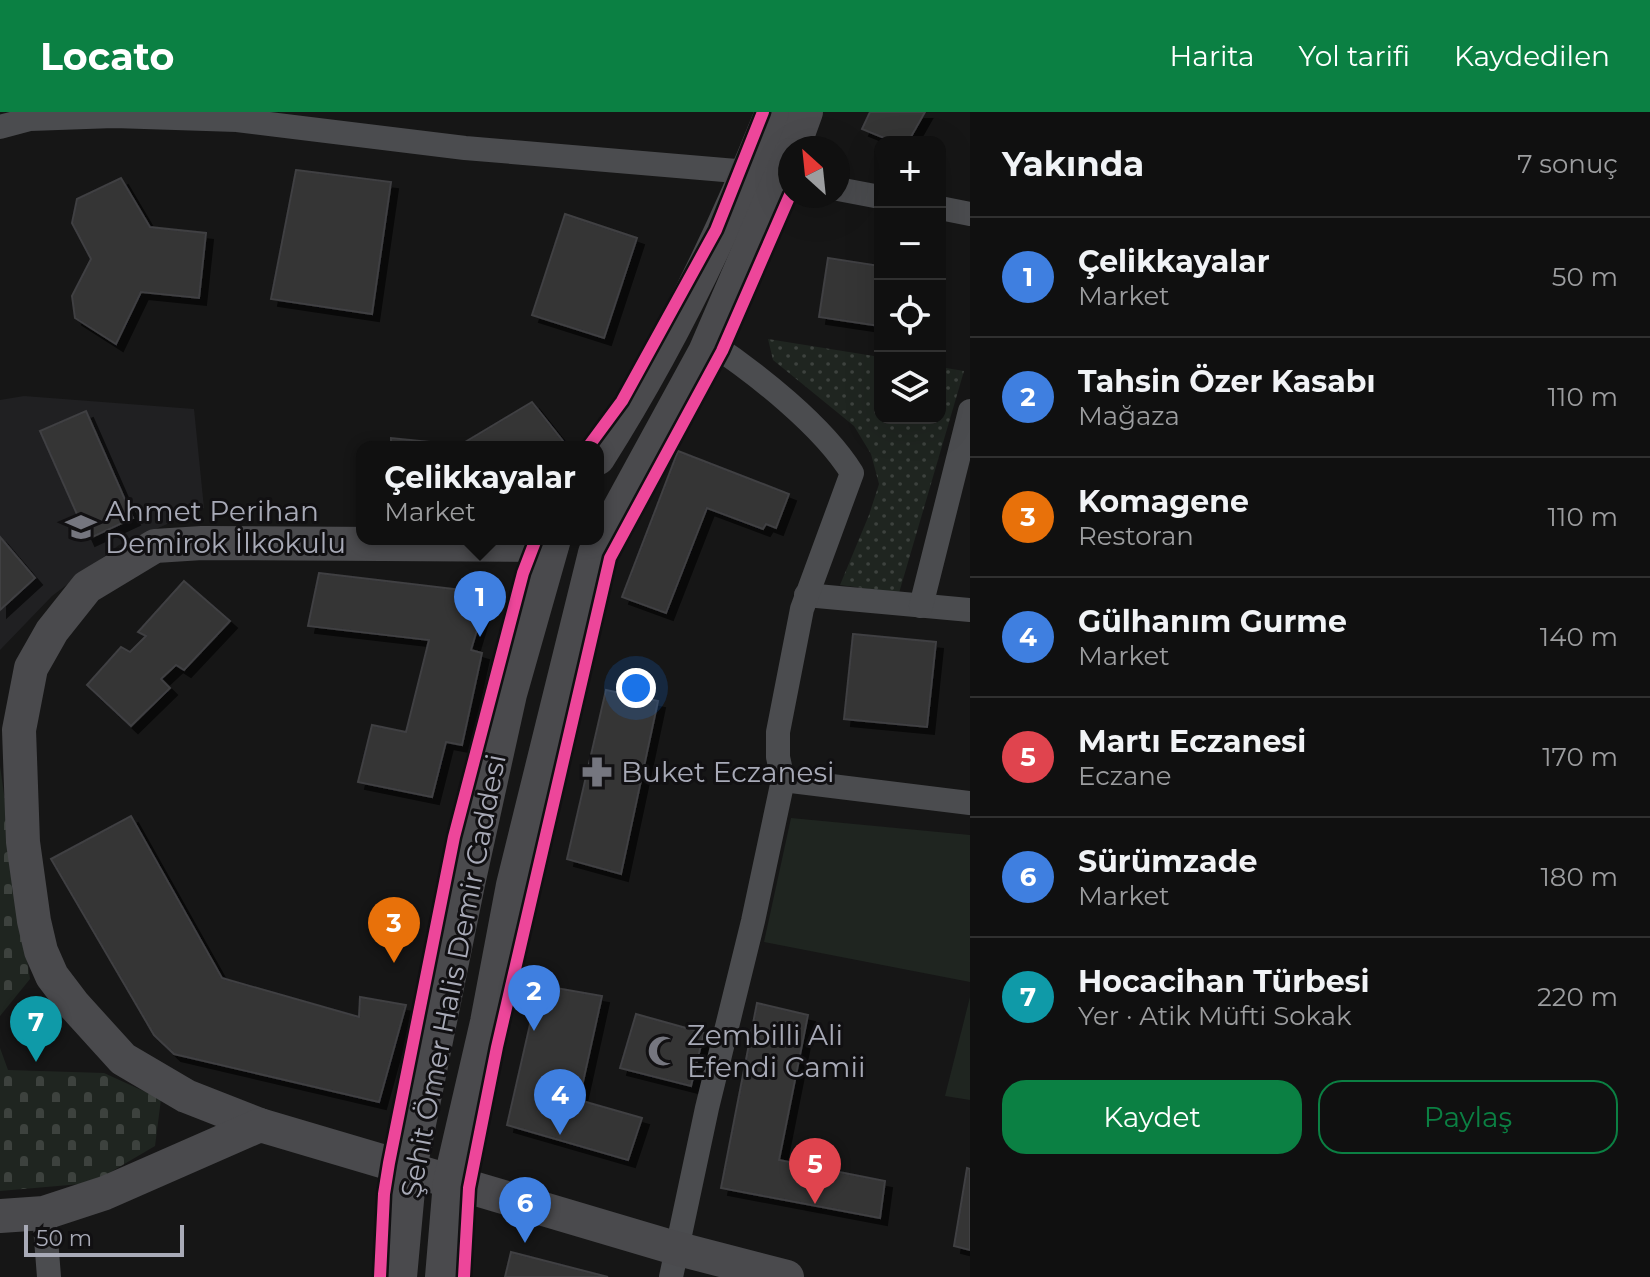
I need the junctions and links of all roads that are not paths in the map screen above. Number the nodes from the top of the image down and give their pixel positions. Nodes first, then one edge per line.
1 (772, 112) edge
2 (806, 112) edge
3 (0, 127) edge
4 (797, 136) edge
5 (748, 172) junction
6 (850, 191) edge
7 (778, 192) edge
8 (874, 196) edge
9 (946, 209) edge
10 (970, 214) edge
11 (709, 342) junction
12 (970, 411) edge
13 (604, 449) edge
14 (604, 536) edge
15 (356, 543) edge
16 (552, 545) edge
17 (599, 545) edge
18 (806, 595) junction
19 (921, 606) junction
20 (970, 610) edge
21 (10, 732) edge
22 (783, 780) junction
23 (970, 803) edge
24 (260, 1125) junction
25 (410, 1168) junction
26 (450, 1182) junction
27 (44, 1213) junction
28 (0, 1216) edge
29 (673, 1263) edge
30 (49, 1277) edge
31 (400, 1277) edge
32 (442, 1277) edge
33 (787, 1277) edge

1 - 5 main road
2 - 4 main road
3 - 5 street
5 - 13 main road
6 - 8 street
7 - 11 main road, Şehit Ömer Halis Demir Caddesi
9 - 10 street
11 - 14 main road, Şehit Ömer Halis Demir Caddesi
11 - 18 street
12 - 19 street
15 - 21 main road
16 - 25 main road, Şehit Ömer Halis Demir Caddesi
17 - 26 main road, Şehit Ömer Halis Demir Caddesi
18 - 19 street
18 - 22 street
19 - 20 street
21 - 24 main road
22 - 23 street
22 - 29 street
24 - 25 main road
24 - 27 main road
25 - 26 main road
25 - 31 main road, Şehit Ömer Halis Demir Caddesi
26 - 29 main road
26 - 32 main road, Şehit Ömer Halis Demir Caddesi
27 - 28 main road
27 - 30 street
29 - 33 main road

